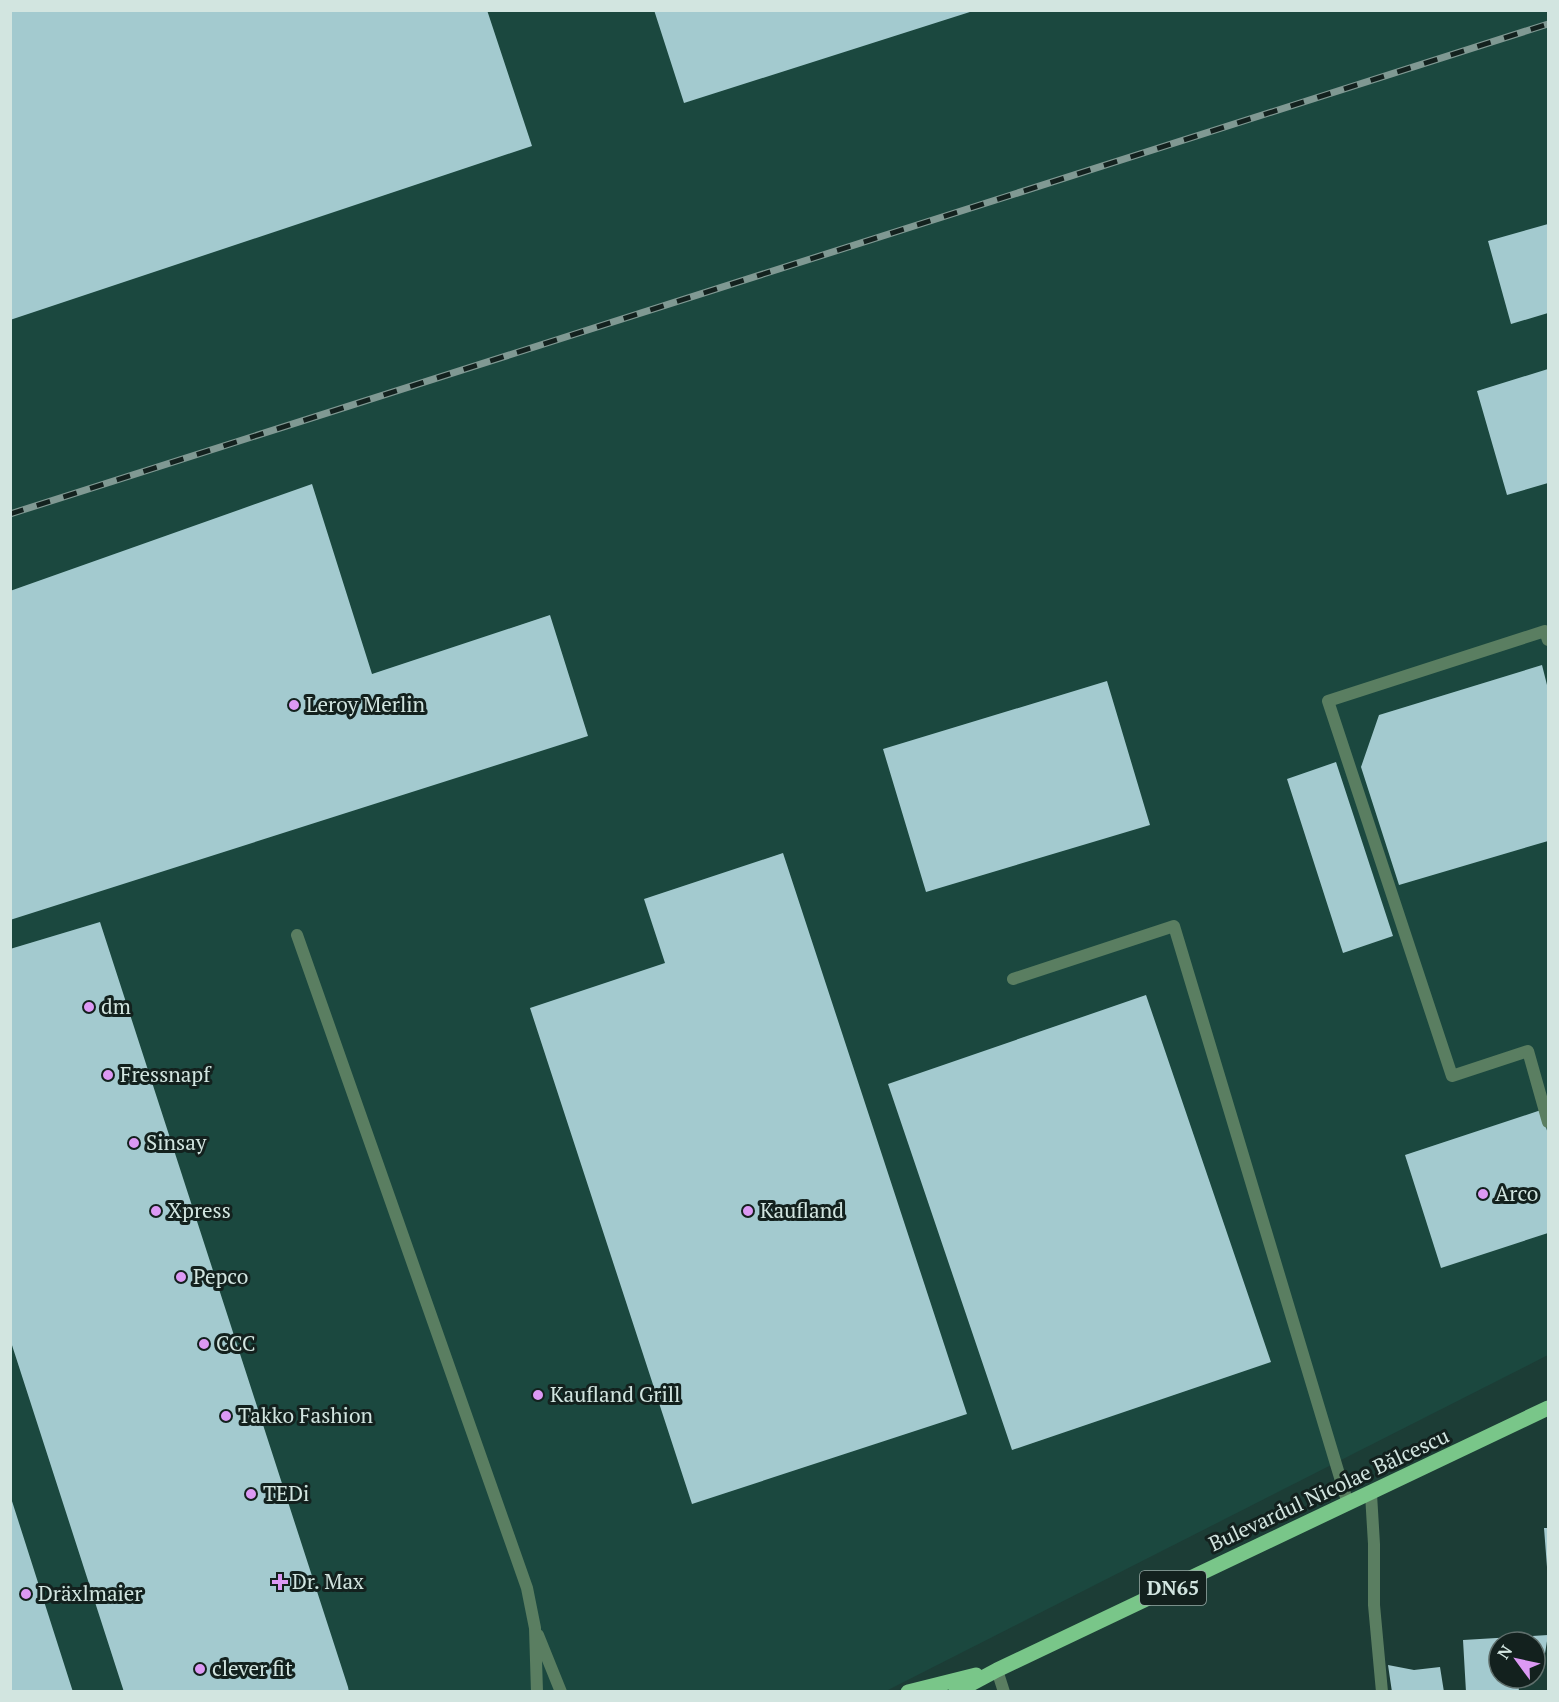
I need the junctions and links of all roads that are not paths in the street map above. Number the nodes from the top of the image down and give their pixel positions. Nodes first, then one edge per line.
1 (1548, 640) edge
2 (297, 935) dead end
3 (1014, 979) dead end
4 (1548, 1122) edge
5 (1548, 1408) edge
6 (1371, 1494) junction
7 (1348, 1504) junction
8 (535, 1628) junction
9 (997, 1670) junction
10 (537, 1692) edge
11 (561, 1692) edge
12 (908, 1692) edge
13 (956, 1692) edge
14 (972, 1692) edge
15 (1004, 1692) edge
16 (1382, 1692) edge

1 - 4 street
2 - 8 street
3 - 7 street
5 - 6 main road, Bulevardul Nicolae Bălcescu / DN65
6 - 7 main road, Bulevardul Nicolae Bălcescu / DN65
6 - 16 street
7 - 9 main road, Bulevardul Nicolae Bălcescu / DN65
8 - 10 street
8 - 11 street
9 - 12 main road, Bulevardul Nicolae Bălcescu / DN65
9 - 13 main road, Bulevardul Nicolae Bălcescu / DN65
9 - 14 main road, DN65
9 - 15 street

